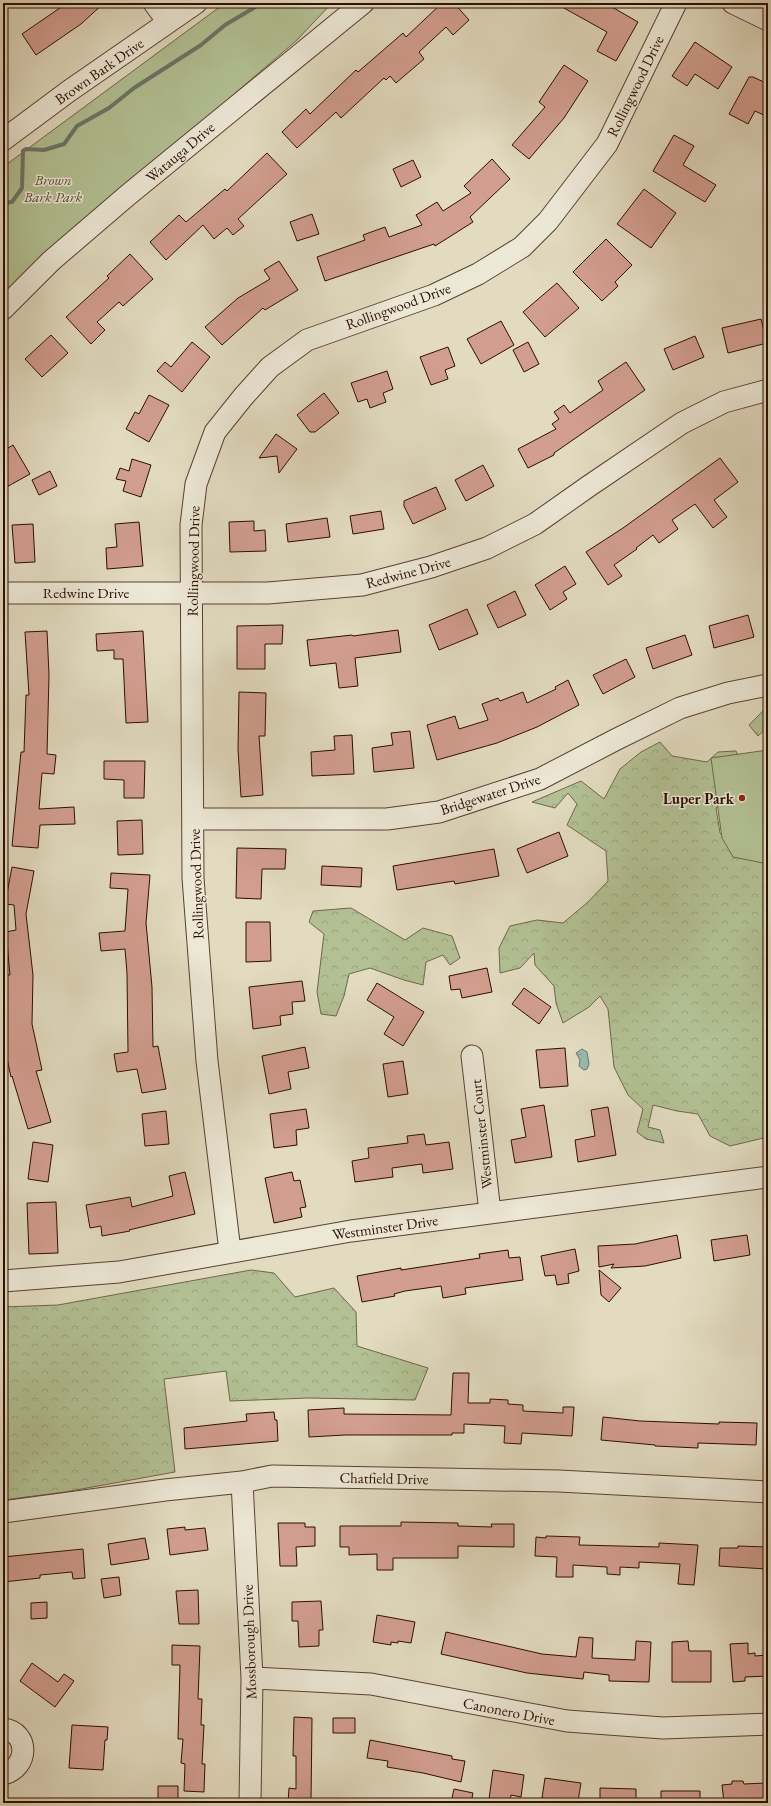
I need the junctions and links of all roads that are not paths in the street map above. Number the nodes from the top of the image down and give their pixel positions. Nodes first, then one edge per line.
1 (154, 3) edge
2 (196, 3) edge
3 (363, 3) edge
4 (676, 3) edge
5 (733, 3) edge
6 (768, 20) edge
7 (168, 22) junction
8 (3, 140) edge
9 (3, 309) edge
10 (768, 390) edge
11 (192, 592) junction
12 (3, 593) edge
13 (768, 685) edge
14 (194, 819) junction
15 (472, 1056) dead end
16 (768, 1177) edge
17 (490, 1212) junction
18 (230, 1251) junction
19 (3, 1281) edge
20 (242, 1482) junction
21 (768, 1492) edge
22 (3, 1512) edge
23 (252, 1678) junction
24 (768, 1724) edge
25 (3, 1729) edge
26 (3, 1774) edge
27 (250, 1803) edge

1 - 7 street
2 - 7 street, Brown Bark Drive
3 - 9 street, Watauga Drive
4 - 11 street, Rollingwood Drive
5 - 6 street
7 - 8 street, Brown Bark Drive
10 - 11 street, Redwine Drive
11 - 12 street, Redwine Drive
11 - 14 street, Rollingwood Drive
13 - 14 street, Bridgewater Drive
14 - 18 street, Rollingwood Drive
15 - 17 street, Westminster Court
16 - 17 street, Westminster Drive
17 - 18 street, Westminster Drive
18 - 19 street, Westminster Drive
20 - 21 street, Chatfield Drive
20 - 22 street, Chatfield Drive
20 - 23 street, Mossborough Drive
23 - 24 street, Canonero Drive
23 - 27 street, Mossborough Drive
25 - 26 street

